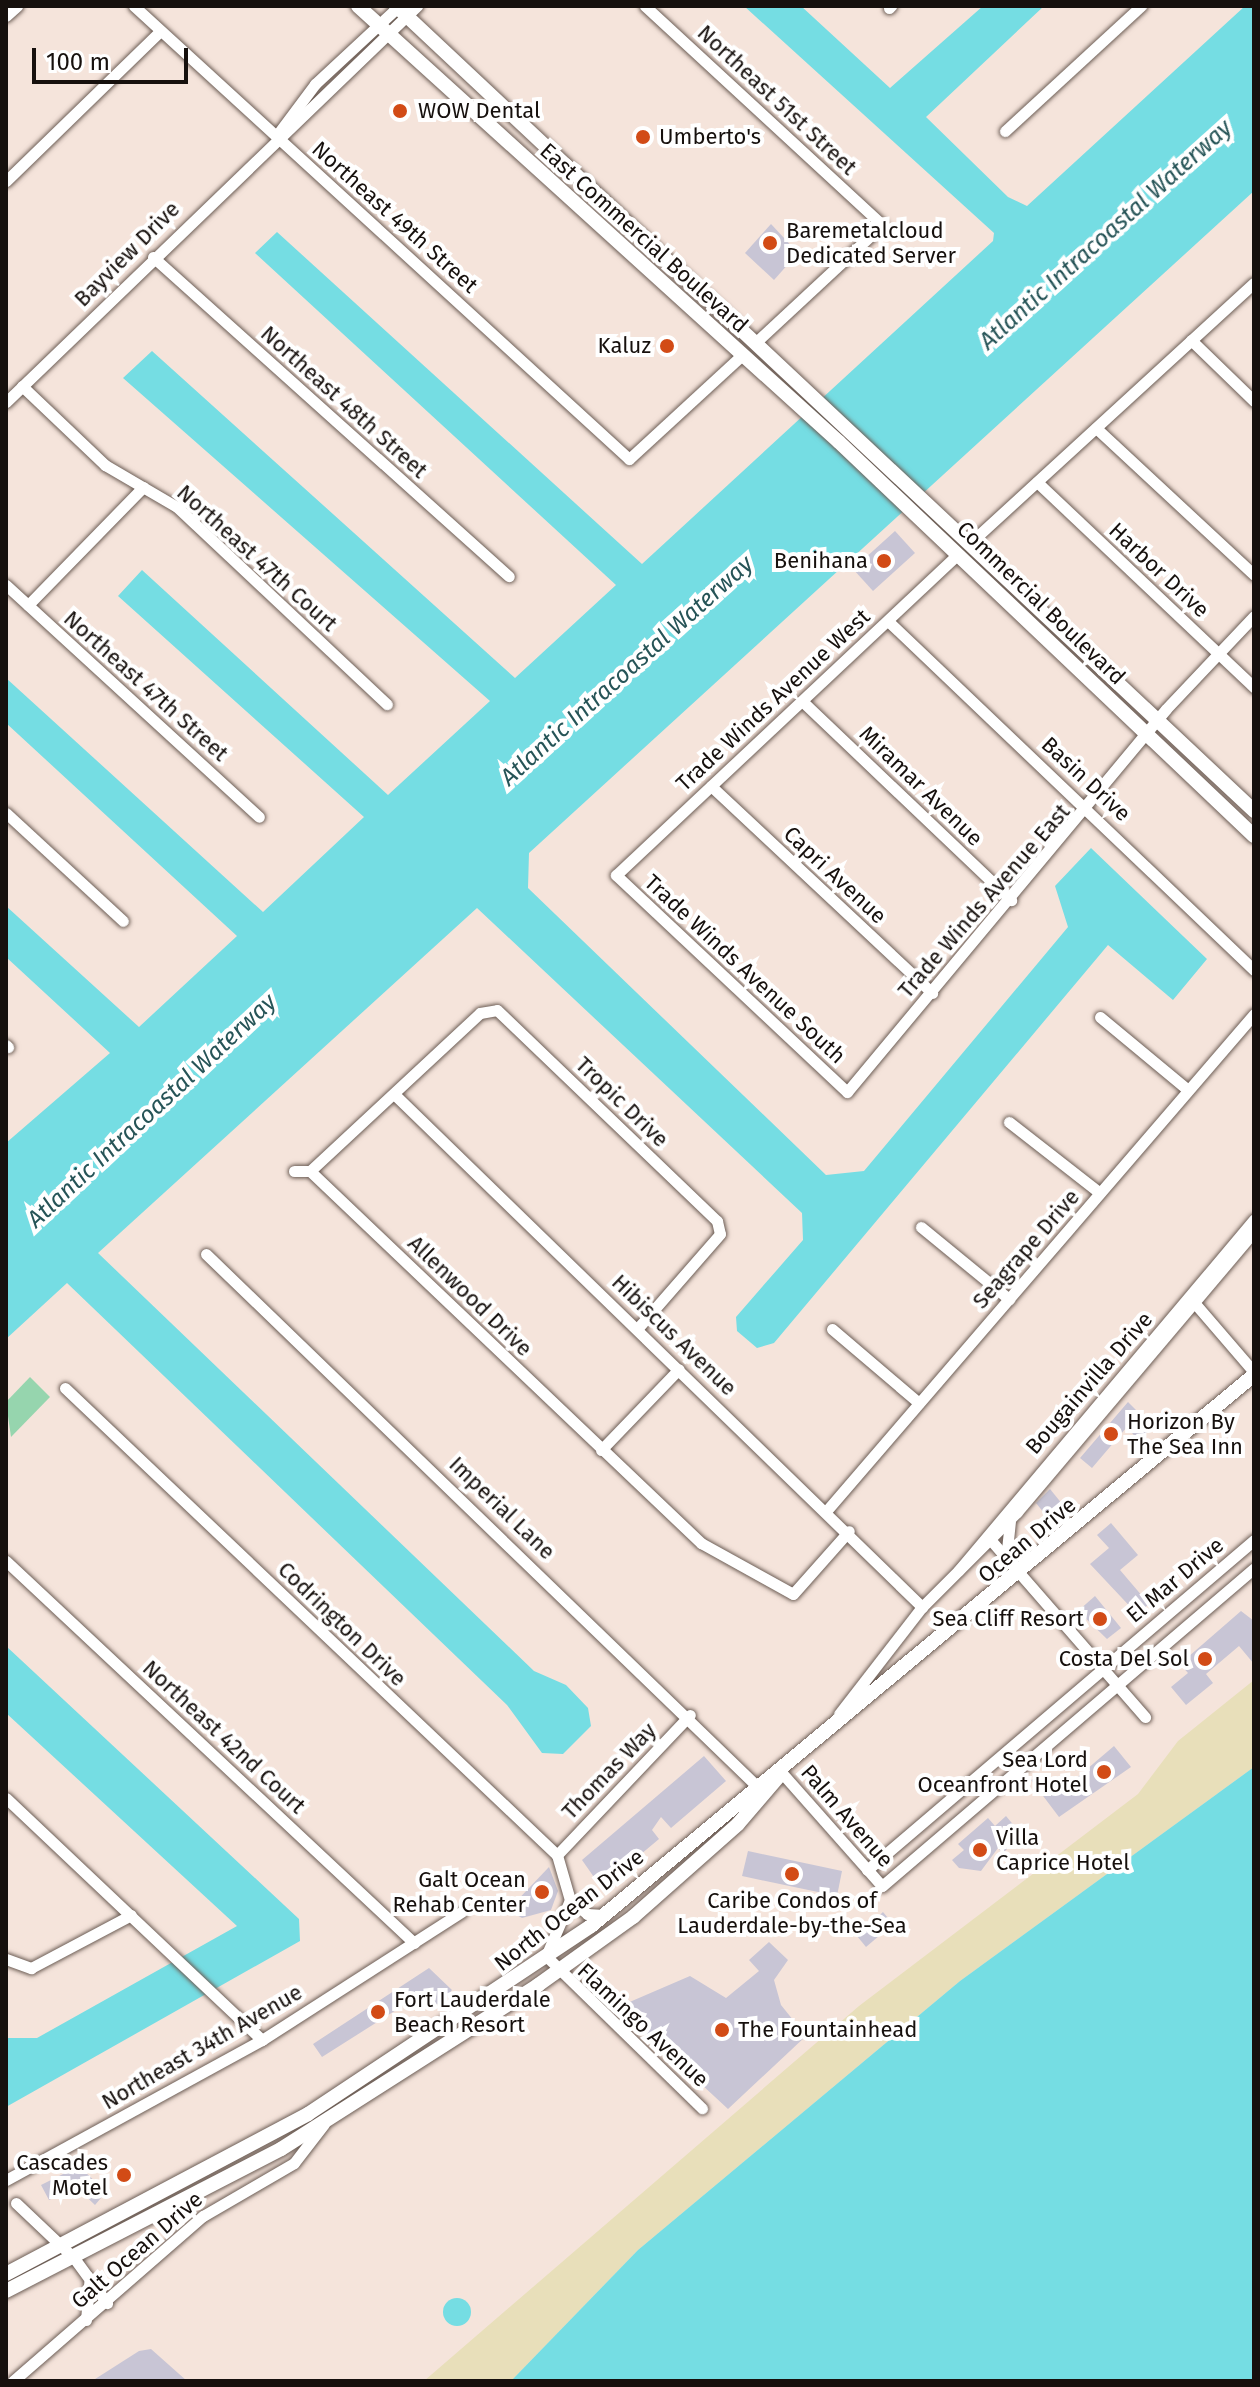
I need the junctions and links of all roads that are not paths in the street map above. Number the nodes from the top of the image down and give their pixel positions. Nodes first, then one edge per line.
1 (17, 6) edge
2 (134, 6) edge
3 (358, 6) edge
4 (645, 6) edge
5 (1141, 6) edge
6 (403, 8) edge
7 (6, 16) edge
8 (383, 29) junction
9 (160, 31) junction
10 (1005, 131) dead end
11 (277, 135) junction
12 (542, 174) junction
13 (578, 176) junction
14 (6, 181) edge
15 (594, 192) junction
16 (564, 193) junction
17 (153, 257) junction
18 (1254, 283) edge
19 (716, 335) junction
20 (1191, 340) junction
21 (755, 343) junction
22 (741, 356) junction
23 (22, 386) junction
24 (800, 398) junction
25 (1254, 401) edge
26 (6, 402) edge
27 (1096, 428) junction
28 (1037, 482) junction
29 (143, 487) junction
30 (922, 512) junction
31 (970, 543) junction
32 (958, 554) junction
33 (986, 557) junction
34 (1254, 575) edge
35 (509, 576) dead end
36 (6, 585) edge
37 (28, 605) junction
38 (1254, 616) edge
39 (888, 621) junction
40 (1218, 653) junction
41 (1254, 687) edge
42 (802, 701) junction
43 (387, 704) dead end
44 (1158, 720) junction
45 (1148, 735) junction
46 (711, 786) junction
47 (1090, 808) junction
48 (1254, 811) edge
49 (6, 813) edge
50 (259, 817) dead end
51 (1254, 836) edge
52 (616, 875) joint
53 (1011, 900) junction
54 (123, 921) dead end
55 (1254, 970) edge
56 (932, 993) junction
57 (1254, 1014) edge
58 (1100, 1017) dead end
59 (1188, 1090) junction
60 (847, 1092) joint
61 (395, 1095) junction
62 (1009, 1122) dead end
63 (294, 1171) dead end
64 (310, 1171) junction
65 (1100, 1193) junction
66 (1254, 1219) edge
67 (921, 1227) dead end
68 (1254, 1232) edge
69 (206, 1254) dead end
70 (1009, 1299) junction
71 (1192, 1300) junction
72 (638, 1328) junction
73 (832, 1329) dead end
74 (679, 1369) junction
75 (1254, 1374) edge
76 (65, 1388) dead end
77 (919, 1403) junction
78 (601, 1450) junction
79 (828, 1509) junction
80 (1011, 1519) junction
81 (849, 1531) junction
82 (988, 1537) junction
83 (1254, 1540) edge
84 (1007, 1560) junction
85 (6, 1561) edge
86 (1254, 1568) edge
87 (1019, 1576) junction
88 (922, 1607) junction
89 (1102, 1669) junction
90 (1117, 1686) junction
91 (690, 1715) junction
92 (1145, 1717) dead end
93 (823, 1733) junction
94 (781, 1772) junction
95 (762, 1791) junction
96 (6, 1798) edge
97 (557, 1855) junction
98 (867, 1870) junction
99 (882, 1886) joint
100 (570, 1900) junction
101 (461, 1912) dead end
102 (131, 1915) junction
103 (605, 1915) junction
104 (414, 1943) junction
105 (546, 1956) junction
106 (6, 1959) edge
107 (557, 1971) junction
108 (262, 2040) junction
109 (702, 2108) dead end
110 (324, 2123) junction
111 (6, 2180) edge
112 (16, 2203) dead end
113 (60, 2246) junction
114 (74, 2258) junction
115 (6, 2274) edge
116 (89, 2278) junction
117 (6, 2291) edge
118 (107, 2303) junction
119 (85, 2320) junction
120 (13, 2381) edge

1 - 7 street
2 - 9 street, Northeast 49th Street
3 - 8 main road, East Commercial Boulevard
4 - 21 street, Northeast 51st Street
5 - 10 street
6 - 8 street, Bayview Drive
6 - 13 main road, East Commercial Boulevard
8 - 11 street, Bayview Drive
8 - 12 main road, East Commercial Boulevard
9 - 11 street, Northeast 49th Street
9 - 14 street
11 - 17 street, Bayview Drive
11 - 22 street, Northeast 49th Street
12 - 13 main road
12 - 16 main road, East Commercial Boulevard
13 - 15 main road, East Commercial Boulevard
15 - 16 main road
15 - 21 main road, East Commercial Boulevard
16 - 19 main road, East Commercial Boulevard
17 - 23 street, Bayview Drive
17 - 35 street, Northeast 48th Street
18 - 20 street
19 - 21 main road
19 - 22 main road, East Commercial Boulevard
20 - 25 street
20 - 27 street
21 - 24 main road, East Commercial Boulevard
22 - 24 main road, East Commercial Boulevard
23 - 26 street, Bayview Drive
23 - 29 street, Northeast 47th Court
24 - 30 main road, Commercial Boulevard
27 - 28 street
27 - 34 street
28 - 31 street
28 - 40 street, Harbor Drive
29 - 37 street
29 - 43 street, Northeast 47th Court
30 - 31 main road, Commercial Boulevard
30 - 32 main road, Commercial Boulevard
31 - 33 main road, Commercial Boulevard
32 - 33 main road
32 - 39 street, Trade Winds Avenue West
32 - 45 main road, Commercial Boulevard
33 - 44 main road, Commercial Boulevard
36 - 37 street, Northeast 47th Street
37 - 50 street, Northeast 47th Street
38 - 40 street
39 - 42 street, Trade Winds Avenue West
39 - 47 street, Basin Drive
40 - 41 street, Harbor Drive
40 - 44 street, Trade Winds Avenue East
42 - 46 street, Trade Winds Avenue West
42 - 53 street, Miramar Avenue
44 - 45 street, Trade Winds Avenue East
44 - 48 main road, Commercial Boulevard
45 - 47 street, Trade Winds Avenue East
45 - 51 main road, Commercial Boulevard
46 - 52 street, Trade Winds Avenue West
46 - 56 street, Capri Avenue
47 - 53 street, Trade Winds Avenue East
47 - 55 street, Basin Drive
49 - 54 street
52 - 60 street, Trade Winds Avenue South
53 - 56 street, Trade Winds Avenue East
56 - 60 street, Trade Winds Avenue East
57 - 59 street, Seagrape Drive
58 - 59 street
59 - 65 street, Seagrape Drive
61 - 64 street
61 - 72 street, Hibiscus Avenue
61 - 72 street, Tropic Drive
62 - 65 street
63 - 64 street
64 - 78 street, Allenwood Drive
65 - 70 street, Seagrape Drive
66 - 71 street, Bougainvilla Drive
67 - 70 street
68 - 71 street, Bougainvilla Drive
69 - 91 street, Imperial Lane
70 - 77 street, Seagrape Drive
71 - 75 street
71 - 80 street, Bougainvilla Drive
71 - 82 street, Bougainvilla Drive
72 - 74 street, Hibiscus Avenue
73 - 77 street
74 - 78 street
74 - 79 street, Hibiscus Avenue
75 - 87 main road, Ocean Drive
76 - 97 street, Codrington Drive
77 - 79 street, Seagrape Drive
78 - 81 street, Allenwood Drive
79 - 81 street, Hibiscus Avenue
80 - 82 street, Bougainvilla Drive
80 - 84 street
81 - 88 street, Hibiscus Avenue
82 - 84 street
82 - 88 street, Bougainvilla Drive
83 - 89 street, El Mar Drive
84 - 87 street
85 - 104 street, Northeast 42nd Court
86 - 90 street, El Mar Drive
87 - 89 street
87 - 93 main road, Ocean Drive
88 - 93 street, Bougainvilla Drive
89 - 90 street
89 - 98 street, El Mar Drive
90 - 92 street
90 - 99 street, El Mar Drive
91 - 95 street, Imperial Lane
91 - 97 street, Thomas Way
93 - 94 main road, North Ocean Drive
94 - 95 main road, North Ocean Drive
94 - 98 street, Palm Avenue
95 - 103 main road, North Ocean Drive
95 - 107 main road, North Ocean Drive
96 - 102 street
97 - 100 street
98 - 99 street, Palm Avenue
100 - 103 street
100 - 105 street
101 - 104 street
102 - 106 street
102 - 108 street
103 - 105 main road, North Ocean Drive
104 - 108 street, Northeast 34th Avenue
105 - 107 street
105 - 113 main road, North Ocean Drive
107 - 109 street, Flamingo Avenue
107 - 110 main road, North Ocean Drive
108 - 111 street, Northeast 34th Avenue
110 - 114 main road, North Ocean Drive
110 - 118 street, Galt Ocean Drive
112 - 113 street
113 - 114 street
113 - 115 main road, North Ocean Drive
114 - 116 street
114 - 117 main road, North Ocean Drive
116 - 118 street
116 - 119 street
118 - 119 street, Galt Ocean Drive
119 - 120 street, Galt Ocean Drive

